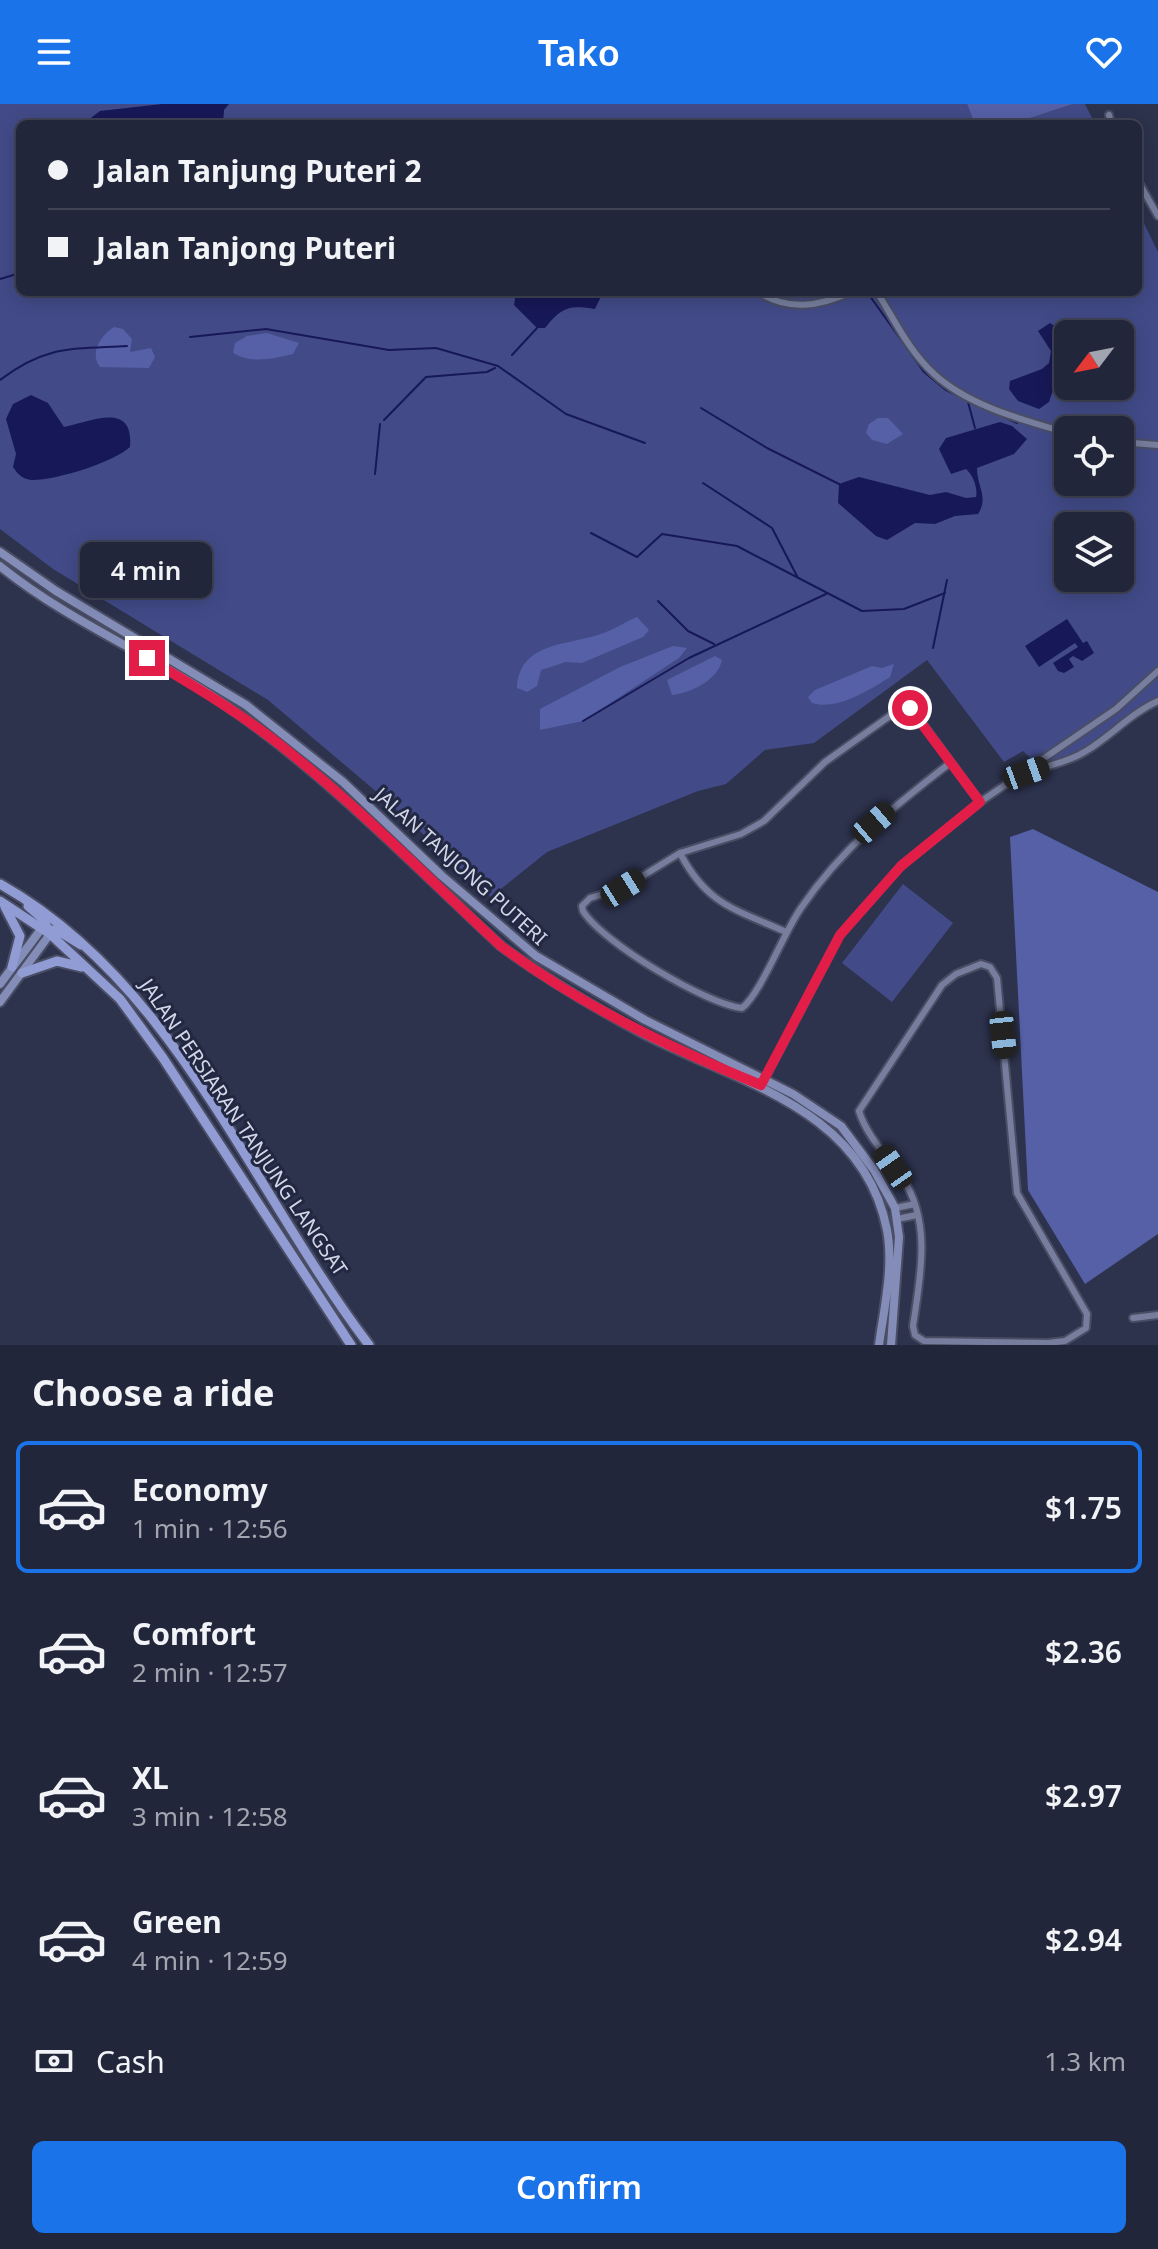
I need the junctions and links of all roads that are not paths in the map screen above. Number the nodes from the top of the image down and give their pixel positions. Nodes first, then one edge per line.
1 (1109, 115) dead end
2 (1110, 120) edge
3 (1142, 188) edge
4 (1158, 216) edge
5 (767, 296) edge
6 (841, 296) edge
7 (879, 296) edge
8 (1054, 428) edge
9 (1134, 443) edge
10 (1158, 445) edge
11 (0, 552) edge
12 (18, 565) junction
13 (0, 566) edge
14 (11, 575) junction
15 (1158, 671) edge
16 (1158, 701) edge
17 (950, 763) junction
18 (1026, 773) junction
19 (980, 802) junction
20 (680, 853) junction
21 (0, 884) edge
22 (0, 902) edge
23 (47, 931) junction
24 (786, 932) junction
25 (101, 958) junction
26 (12, 967) junction
27 (22, 973) junction
28 (101, 980) junction
29 (0, 984) edge
30 (0, 1002) edge
31 (763, 1082) junction
32 (855, 1141) junction
33 (854, 1155) junction
34 (915, 1204) junction
35 (895, 1208) junction
36 (917, 1215) junction
37 (897, 1219) junction
38 (1158, 1315) edge
39 (894, 1316) junction
40 (1133, 1318) dead end
41 (882, 1323) junction
42 (351, 1345) edge
43 (369, 1345) edge
44 (879, 1345) edge
45 (891, 1345) edge

1 - 2 street
3 - 4 street
5 - 6 street
7 - 8 street
9 - 10 street
11 - 12 street, JALAN TANJONG PUTERI
12 - 14 street
12 - 31 street, JALAN TANJONG PUTERI
13 - 14 street, JALAN TANJONG PUTERI
14 - 31 street, JALAN TANJONG PUTERI
15 - 18 street
16 - 18 street
17 - 19 street
17 - 20 street
17 - 24 street
18 - 19 street
19 - 31 street
20 - 24 street
20 - 24 street
21 - 23 main road
21 - 25 main road, JALAN PERSIARAN TANJUNG LANGSAT
22 - 23 main road, JALAN PERSIARAN TANJUNG LANGSAT
22 - 26 main road
23 - 25 main road
23 - 26 street
23 - 27 street
23 - 28 main road, JALAN PERSIARAN TANJUNG LANGSAT
25 - 43 main road, JALAN PERSIARAN TANJUNG LANGSAT
26 - 29 street
27 - 28 main road
27 - 30 street
28 - 42 main road, JALAN PERSIARAN TANJUNG LANGSAT
31 - 32 street, JALAN TANJONG PUTERI
31 - 33 street, JALAN TANJONG PUTERI
32 - 33 street
32 - 35 street, JALAN TANJONG PUTERI
33 - 41 street, JALAN TANJONG PUTERI
34 - 35 street
34 - 36 street
34 - 36 street
35 - 37 street, JALAN TANJONG PUTERI
36 - 37 street
37 - 39 street, JALAN TANJONG PUTERI
38 - 40 street
39 - 41 street
39 - 45 street, JALAN TANJONG PUTERI
41 - 44 street, JALAN TANJONG PUTERI

